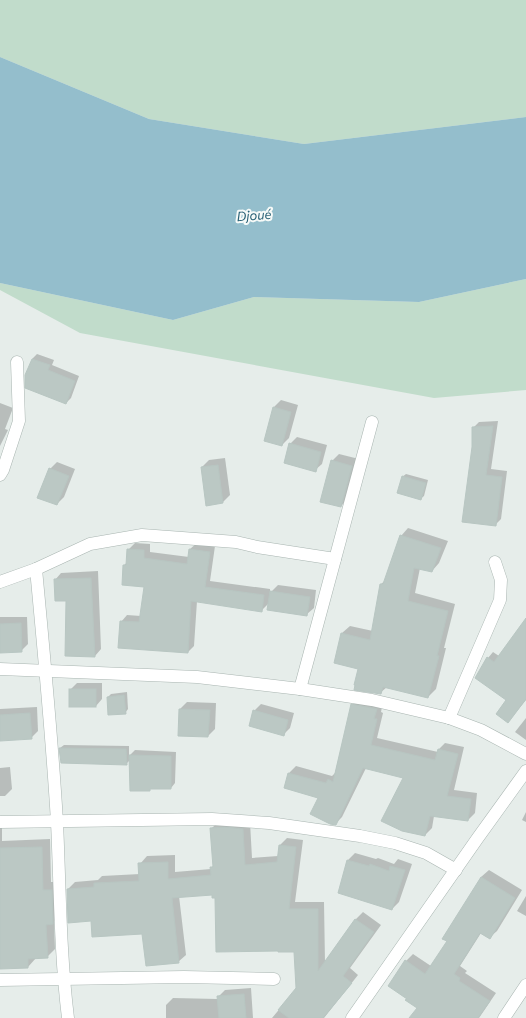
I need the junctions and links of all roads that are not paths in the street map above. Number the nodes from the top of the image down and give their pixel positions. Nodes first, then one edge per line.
1 (17, 362) dead end
2 (372, 422) dead end
3 (0, 475) edge
4 (335, 559) junction
5 (495, 562) dead end
6 (36, 569) junction
7 (0, 582) edge
8 (0, 669) edge
9 (46, 671) junction
10 (300, 689) junction
11 (449, 718) junction
12 (526, 754) edge
13 (526, 771) edge
14 (57, 821) junction
15 (0, 822) edge
16 (456, 870) junction
17 (63, 978) junction
18 (274, 979) dead end
19 (0, 980) edge
20 (526, 985) edge
21 (68, 1018) edge
22 (352, 1018) edge
23 (504, 1018) edge

1 - 3 street
2 - 4 street
4 - 6 street
4 - 10 street
5 - 11 street
6 - 7 street
6 - 9 street
8 - 9 street
9 - 10 street
9 - 14 street
10 - 11 street
11 - 12 street
13 - 16 street
14 - 15 street
14 - 16 street
14 - 17 street
16 - 22 street
17 - 18 street
17 - 19 street
17 - 21 street
20 - 23 street

